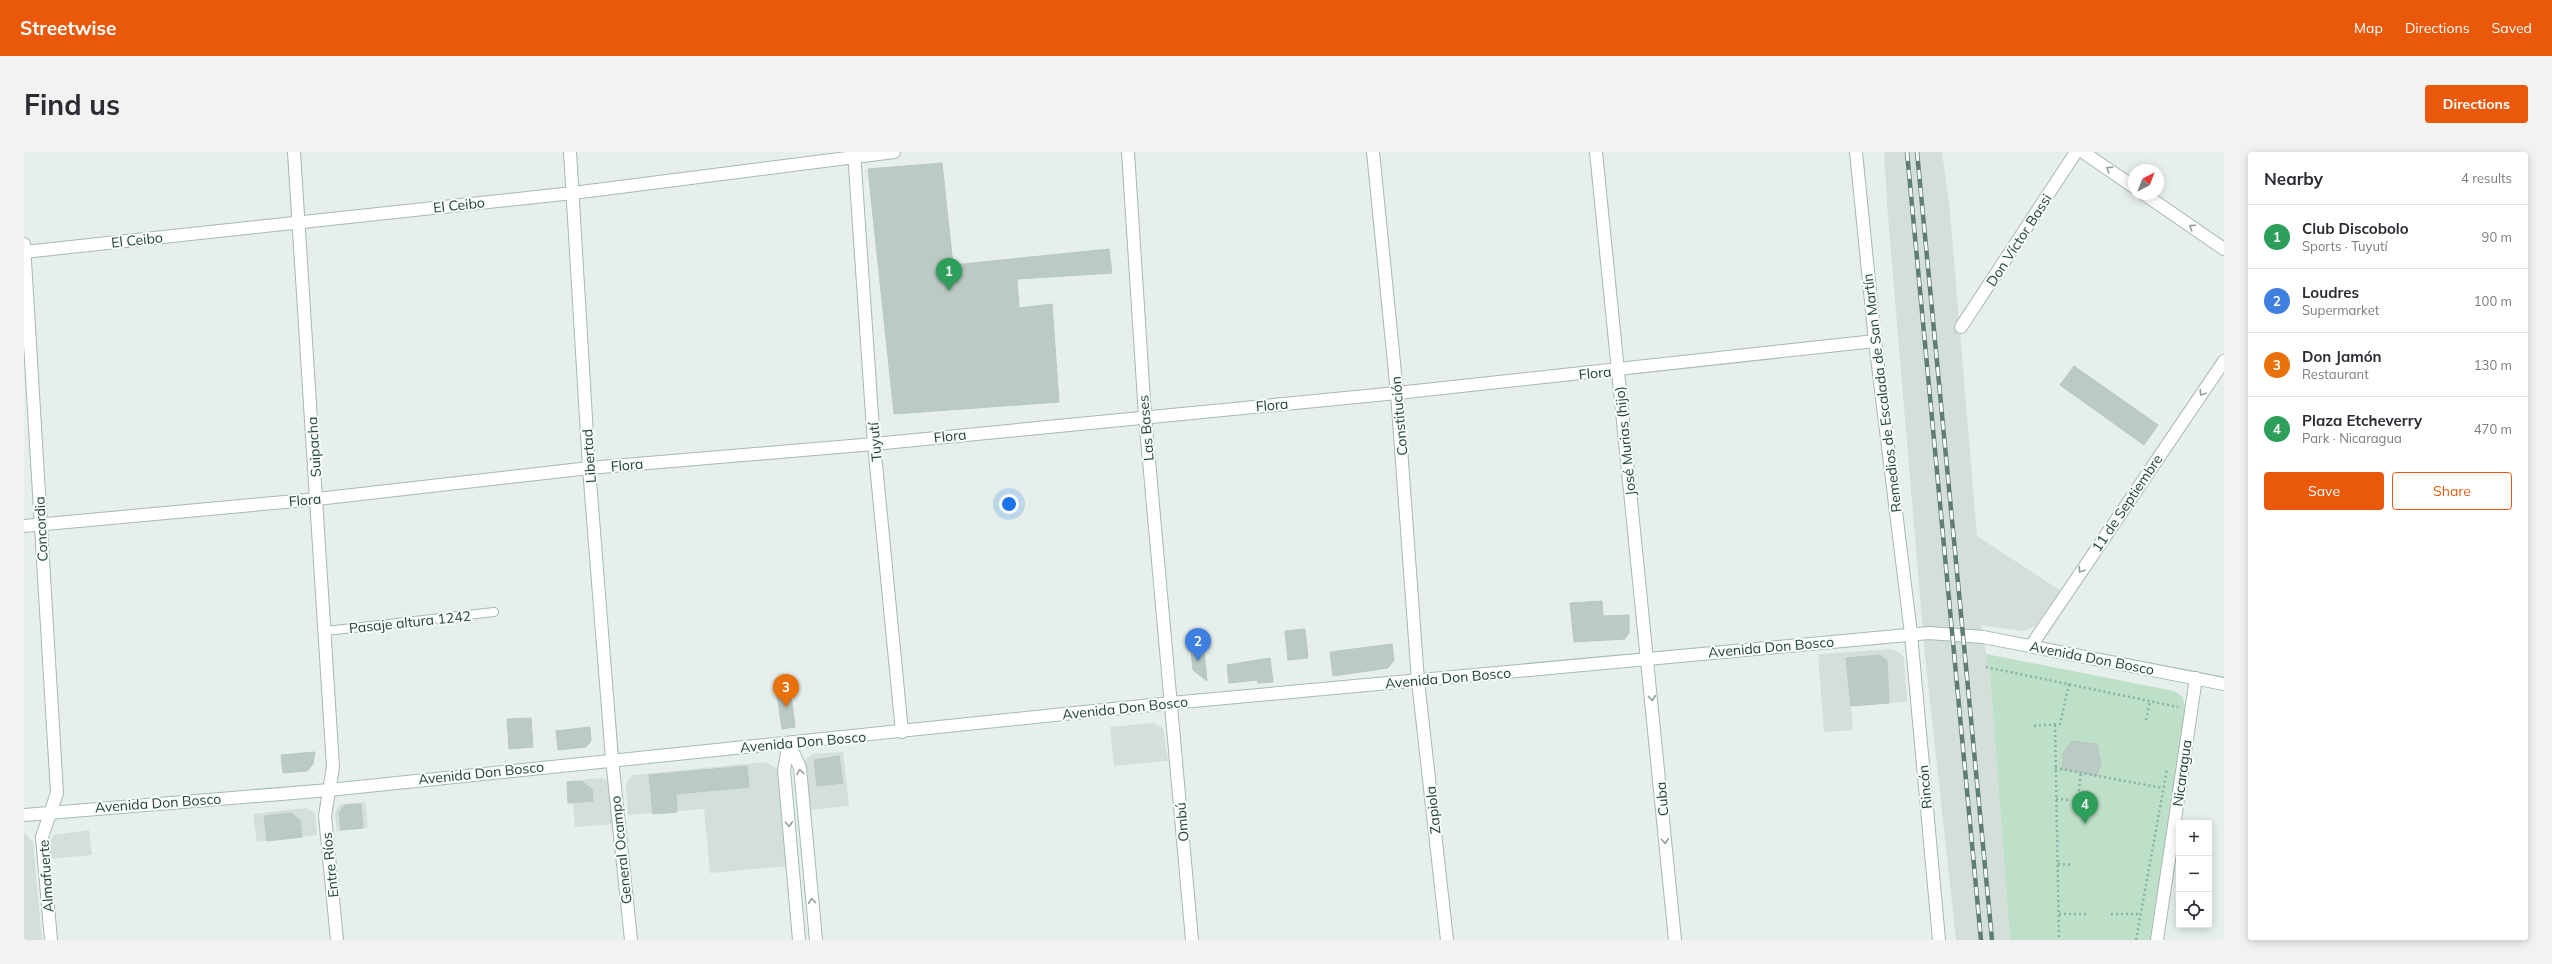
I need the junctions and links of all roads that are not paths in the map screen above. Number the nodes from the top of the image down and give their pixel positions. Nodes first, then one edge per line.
1 (294, 152) edge
2 (570, 152) edge
3 (894, 152) edge
4 (1128, 152) edge
5 (1373, 152) edge
6 (1596, 152) edge
7 (1856, 152) edge
8 (2076, 152) edge
9 (2083, 152) edge
10 (854, 154) edge
11 (2128, 183) edge
12 (573, 193) junction
13 (2153, 200) edge
14 (299, 221) junction
15 (24, 249) edge
16 (2224, 249) edge
17 (1961, 327) dead end
18 (1875, 341) junction
19 (2224, 361) edge
20 (1618, 371) junction
21 (1397, 393) junction
22 (1145, 416) junction
23 (874, 444) junction
24 (589, 468) junction
25 (317, 499) junction
26 (41, 524) junction
27 (24, 526) edge
28 (494, 612) dead end
29 (326, 631) junction
30 (1911, 634) junction
31 (2031, 646) junction
32 (1648, 659) junction
33 (2196, 678) junction
34 (1418, 681) junction
35 (2224, 684) edge
36 (1171, 703) junction
37 (902, 732) junction
38 (789, 743) junction
39 (612, 759) junction
40 (329, 790) junction
41 (49, 814) junction
42 (24, 815) edge
43 (51, 940) edge
44 (337, 940) edge
45 (631, 940) edge
46 (799, 940) edge
47 (816, 940) edge
48 (1192, 940) edge
49 (1447, 940) edge
50 (1675, 940) edge
51 (1939, 940) edge
52 (2157, 940) edge

1 - 14 street, Suipacha
2 - 12 street, Libertad
3 - 10 street, El Ceibo
4 - 22 street, Las Bases
5 - 21 street, Constitución
6 - 20 street, José Murias (hijo)
7 - 18 street, Remedios de Escalada de San Martín
8 - 17 street, Don Víctor Bassi
11 -> 9 street
10 - 12 street, El Ceibo
10 - 23 street, Tuyutí
12 - 14 street, El Ceibo
12 - 24 street, Libertad
16 -> 13 street
14 - 15 street, El Ceibo
14 - 25 street, Suipacha
15 - 26 street, Concordia
18 - 20 street, Flora
18 - 30 street, Remedios de Escalada de San Martín
19 -> 31 street, 11 de Septiembre
20 - 21 street, Flora
20 - 32 street, José Murias (hijo)
21 - 22 street, Flora
21 - 34 street, Constitución
22 - 23 street, Flora
22 - 36 street, Las Bases
23 - 24 street, Flora
23 - 37 street, Tuyutí
24 - 25 street, Flora
24 - 39 street, Libertad
25 - 26 street, Flora
25 - 29 street, Suipacha
26 - 27 street, Flora
26 - 41 street, Concordia
28 - 29 lane, Pasaje altura 1242
29 - 40 street, Suipacha
30 - 31 street, Avenida Don Bosco
30 - 32 street, Avenida Don Bosco
30 - 51 street, Rincón
31 - 33 street, Avenida Don Bosco
32 - 34 street, Avenida Don Bosco
32 -> 50 street, Cuba
33 - 35 street, Avenida Don Bosco
33 - 52 street, Nicaragua
34 - 36 street, Avenida Don Bosco
34 - 49 street, Zapiola
36 - 37 street, Avenida Don Bosco
36 - 48 street, Ombú
37 - 38 street, Avenida Don Bosco
38 - 39 street, Avenida Don Bosco
38 -> 46 street
47 -> 38 street
39 - 40 street, Avenida Don Bosco
39 - 45 street, General Ocampo
40 - 41 street, Avenida Don Bosco
40 - 44 street, Entre Ríos
41 - 42 street, Avenida Don Bosco
41 - 43 street, Almafuerte

